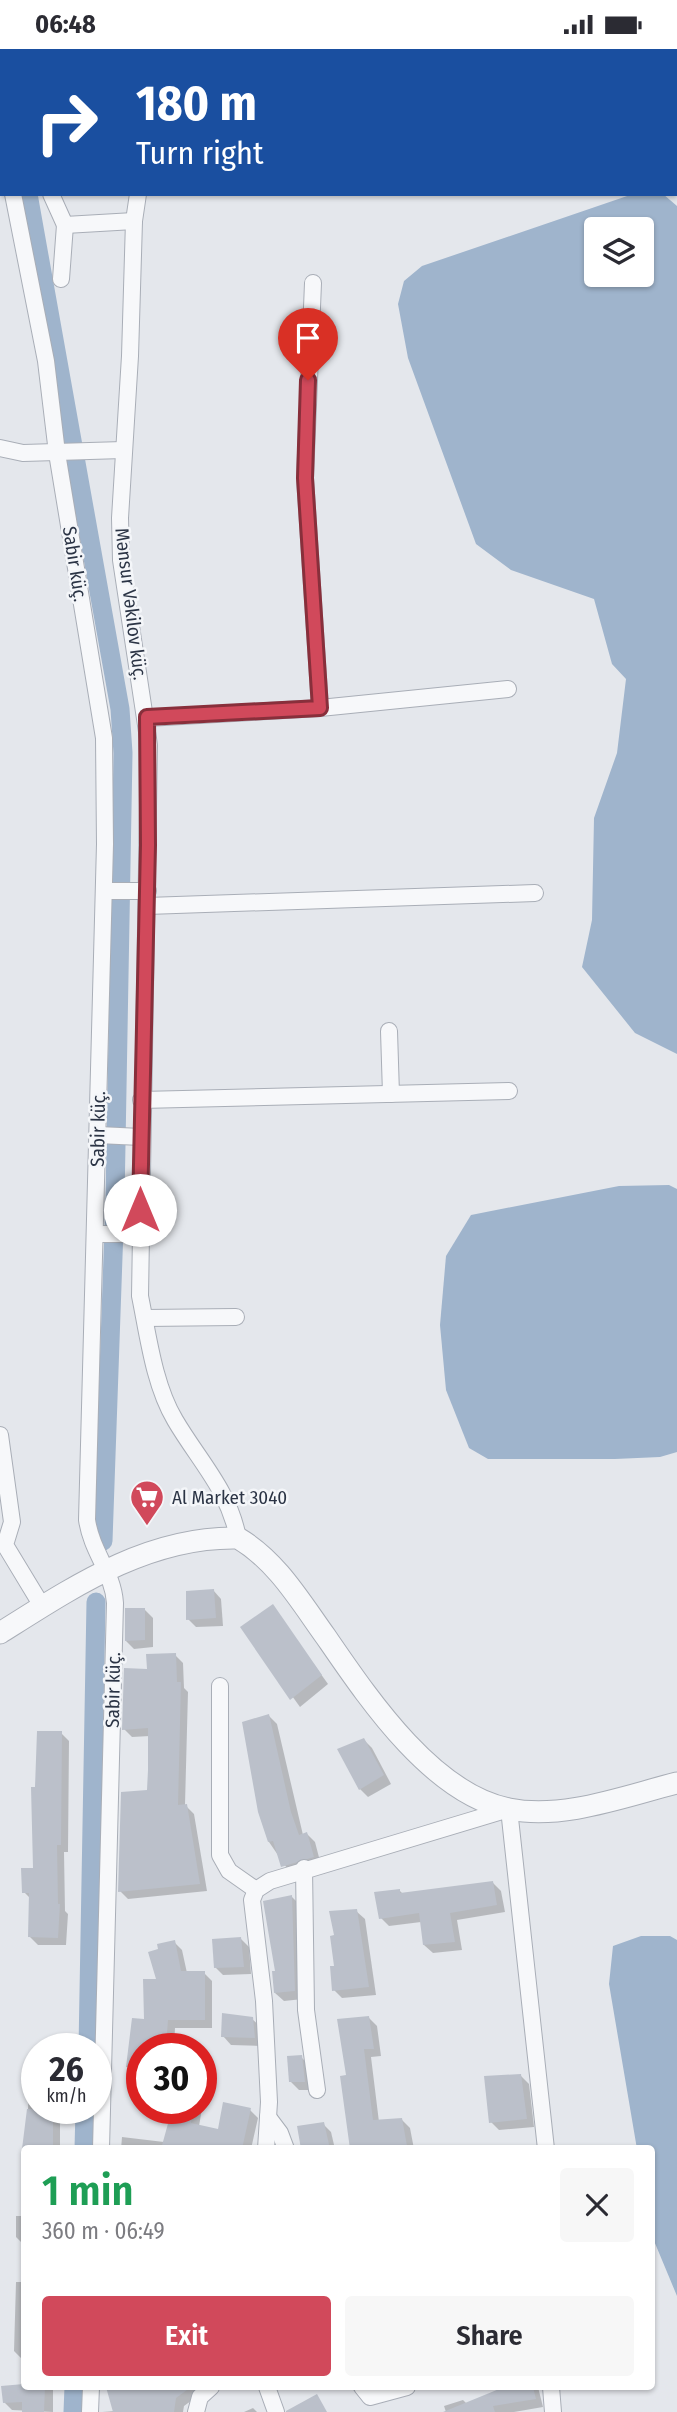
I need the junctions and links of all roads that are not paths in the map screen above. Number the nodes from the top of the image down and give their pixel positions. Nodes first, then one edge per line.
1 (13, 196) edge
2 (52, 196) edge
3 (138, 196) edge
4 (134, 221) junction
5 (65, 225) junction
6 (61, 279) dead end
7 (313, 283) dead end
8 (0, 448) edge
9 (124, 450) junction
10 (57, 453) junction
11 (508, 689) dead end
12 (320, 708) junction
13 (147, 717) junction
14 (104, 891) junction
15 (535, 893) dead end
16 (148, 898) junction
17 (388, 1031) dead end
18 (509, 1091) dead end
19 (391, 1094) junction
20 (141, 1100) junction
21 (98, 1135) junction
22 (141, 1137) junction
23 (97, 1234) junction
24 (140, 1234) junction
25 (236, 1317) dead end
26 (145, 1318) junction
27 (0, 1435) edge
28 (238, 1538) junction
29 (3, 1544) edge
30 (106, 1569) junction
31 (42, 1607) junction
32 (0, 1633) edge
33 (220, 1686) dead end
34 (677, 1783) edge
35 (509, 1809) junction
36 (304, 1868) junction
37 (256, 1890) junction
38 (317, 2090) dead end
39 (268, 2117) junction
40 (101, 2145) edge
41 (266, 2145) edge
42 (284, 2145) edge
43 (546, 2145) edge
44 (91, 2390) edge
45 (208, 2390) edge
46 (268, 2390) edge
47 (364, 2390) edge
48 (396, 2390) edge
49 (551, 2390) edge
50 (90, 2412) edge
51 (196, 2412) edge
52 (275, 2412) edge
53 (553, 2412) edge

1 - 10 street, Sabir küç.
2 - 5 street
3 - 4 street, Mənsur Vəkilov küç.
4 - 5 street
4 - 9 street, Mənsur Vəkilov küç.
5 - 6 street
7 - 12 street
8 - 10 street
9 - 10 street
9 - 13 street, Mənsur Vəkilov küç.
10 - 14 street, Sabir küç.
11 - 12 street
12 - 13 street
13 - 16 street, Mənsur Vəkilov küç.
14 - 16 street
14 - 21 street, Sabir küç.
15 - 16 street
16 - 20 street, Mənsur Vəkilov küç.
17 - 19 street
18 - 19 street
19 - 20 street
20 - 22 street, Mənsur Vəkilov küç.
21 - 22 street
21 - 23 street, Sabir küç.
22 - 24 street, Mənsur Vəkilov küç.
23 - 24 street
23 - 30 street, Sabir küç.
24 - 26 street, Mənsur Vəkilov küç.
25 - 26 street
26 - 28 street, Mənsur Vəkilov küç.
27 - 29 street
28 - 30 street
28 - 35 street
29 - 31 street
30 - 31 street
30 - 40 street, Sabir küç.
31 - 32 street
33 - 37 street
34 - 35 street
35 - 36 street
35 - 43 street
36 - 37 street
36 - 38 street
37 - 39 street
39 - 41 street
39 - 42 street
44 - 50 street
45 - 51 street
46 - 52 street
47 - 48 street
49 - 53 street

